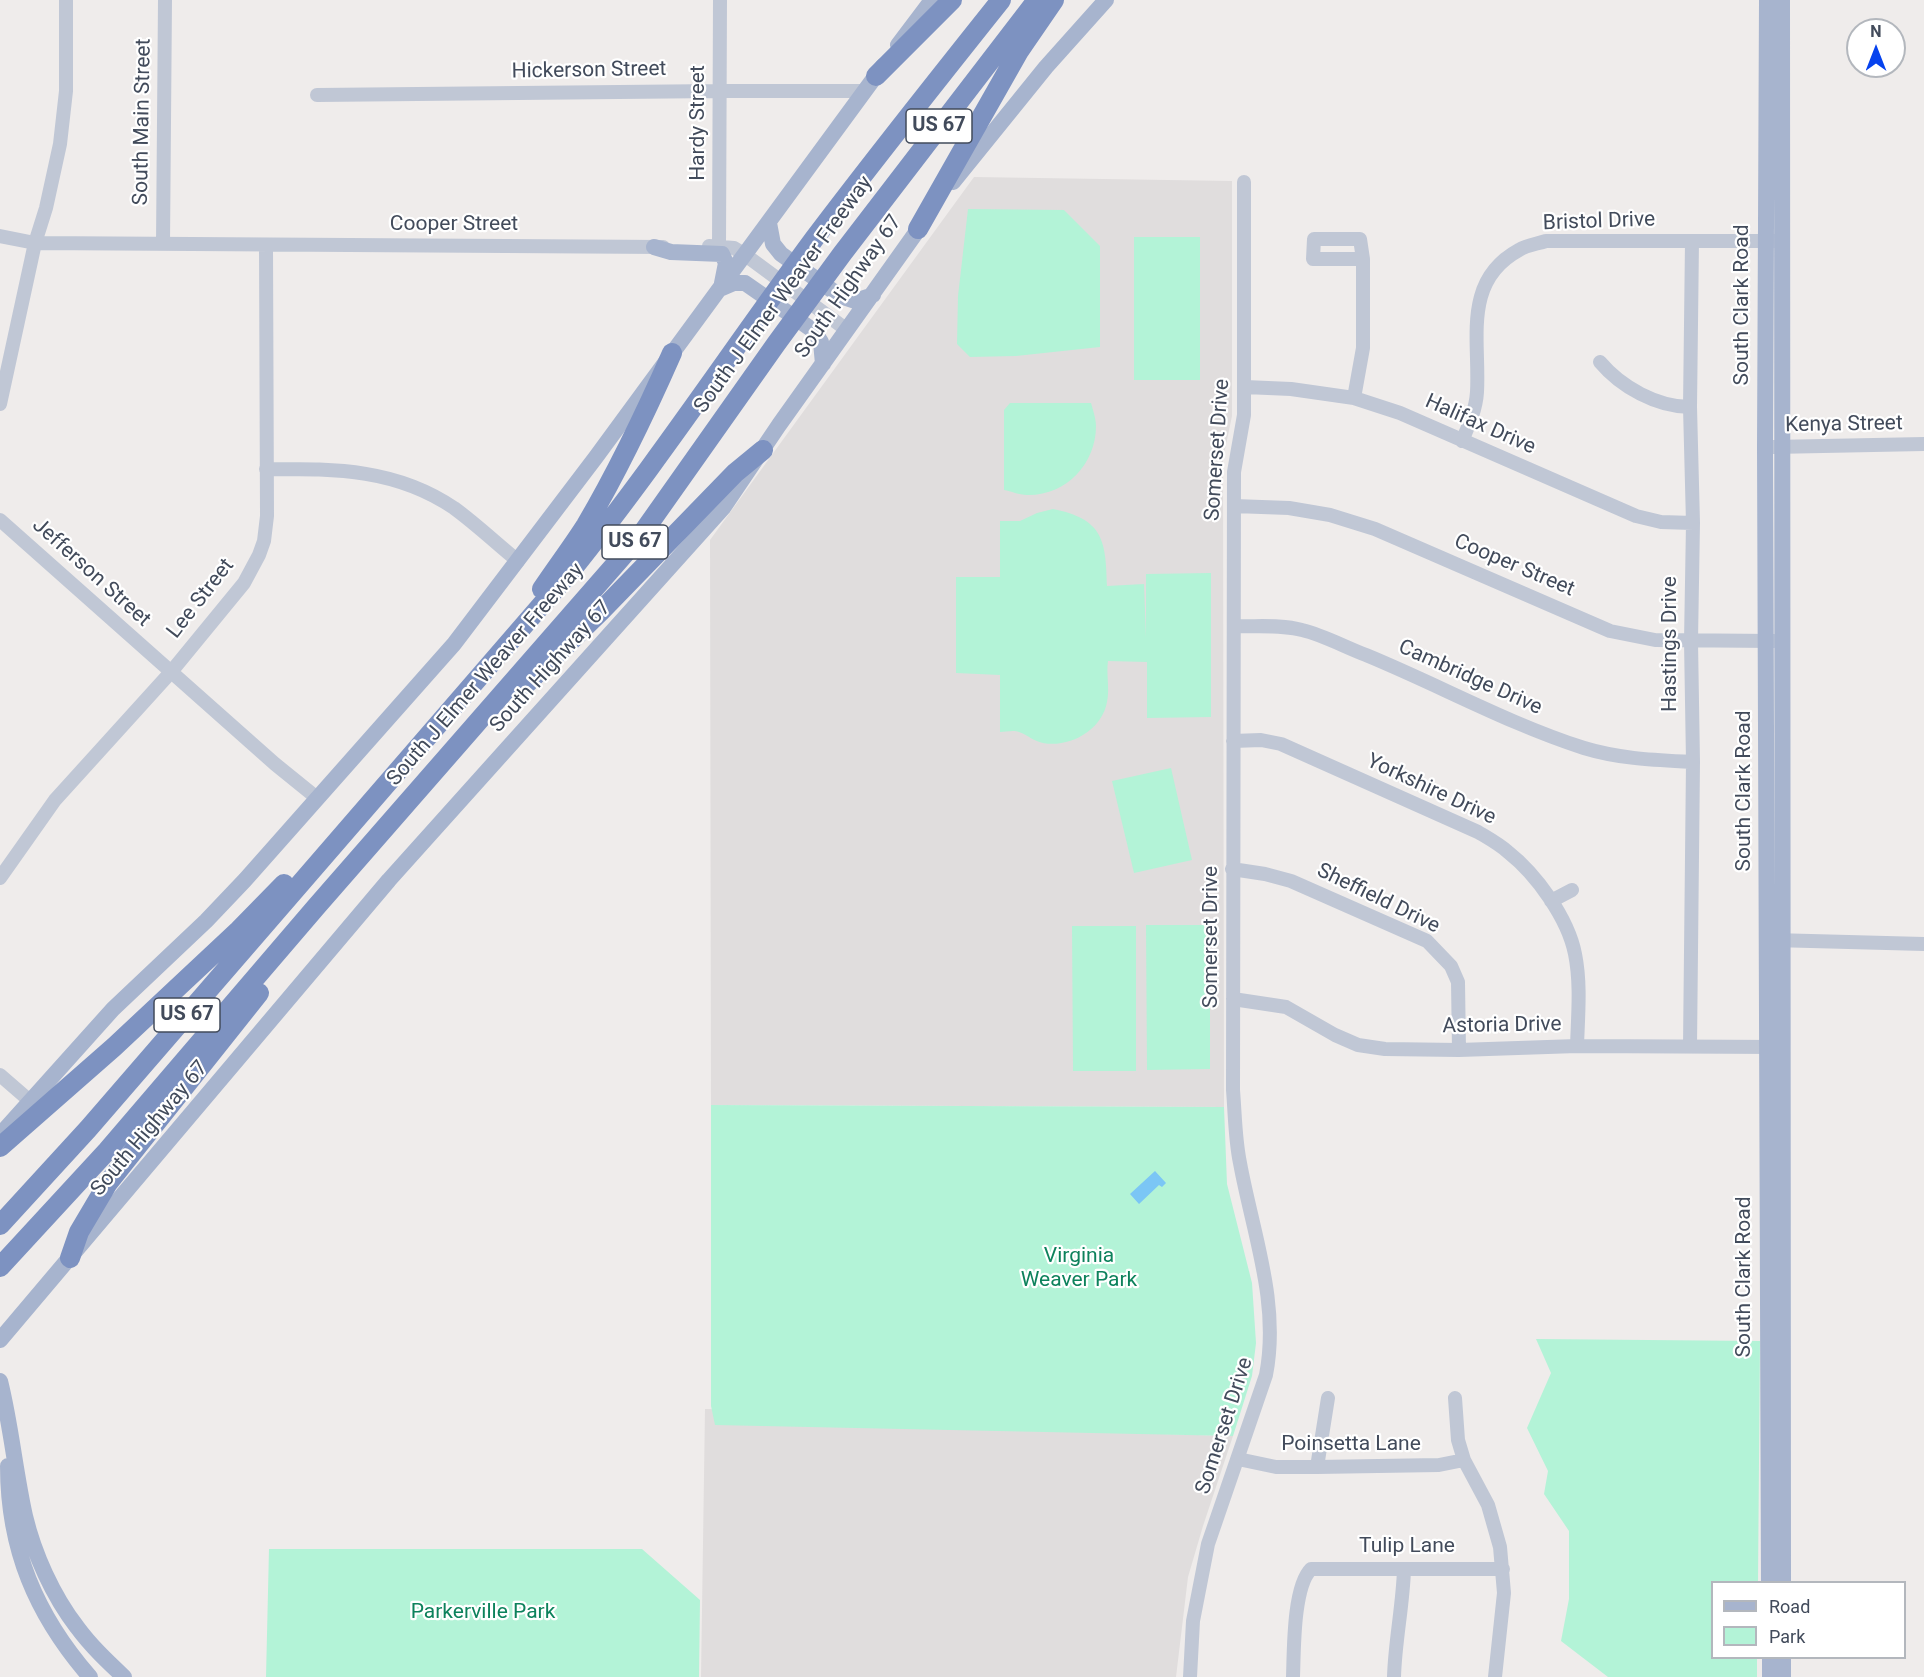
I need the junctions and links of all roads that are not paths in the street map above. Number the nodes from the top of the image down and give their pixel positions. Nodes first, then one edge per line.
1 (66, 0) edge
2 (165, 0) edge
3 (720, 0) edge
4 (932, 0) edge
5 (952, 0) edge
6 (1001, 0) edge
7 (1037, 0) edge
8 (1054, 0) edge
9 (1106, 0) edge
10 (1767, 0) edge
11 (1782, 0) edge
12 (876, 76) junction
13 (719, 91) junction
14 (862, 91) junction
15 (317, 95) dead end
16 (1244, 182) dead end
17 (769, 223) junction
18 (918, 229) junction
19 (0, 236) edge
20 (1692, 241) junction
21 (1774, 241) junction
22 (35, 243) junction
23 (163, 244) junction
24 (266, 246) junction
25 (719, 246) junction
26 (654, 247) junction
27 (744, 255) junction
28 (1363, 260) dead end
29 (720, 289) junction
30 (873, 295) junction
31 (847, 330) junction
32 (672, 353) junction
33 (1600, 362) dead end
34 (823, 364) junction
35 (1245, 387) junction
36 (1354, 398) junction
37 (0, 404) edge
38 (1690, 407) junction
39 (1462, 441) junction
40 (1924, 444) edge
41 (1774, 447) junction
42 (763, 450) junction
43 (266, 469) junction
44 (1234, 506) junction
45 (0, 520) edge
46 (1693, 523) junction
47 (518, 561) junction
48 (1234, 626) junction
49 (1691, 641) junction
50 (1774, 641) junction
51 (506, 649) junction
52 (171, 672) junction
53 (475, 725) junction
54 (1233, 741) junction
55 (1693, 762) junction
56 (317, 798) junction
57 (371, 803) junction
58 (1232, 869) junction
59 (0, 878) edge
60 (1572, 890) dead end
61 (1551, 901) junction
62 (316, 907) junction
63 (1775, 940) junction
64 (1924, 944) edge
65 (1233, 999) junction
66 (1577, 1046) junction
67 (1690, 1046) junction
68 (1775, 1047) junction
69 (1459, 1050) junction
70 (0, 1075) edge
71 (30, 1101) junction
72 (0, 1135) edge
73 (0, 1147) edge
74 (0, 1226) edge
75 (1775, 1255) junction
76 (70, 1258) junction
77 (0, 1267) edge
78 (0, 1340) edge
79 (0, 1381) edge
80 (1328, 1398) dead end
81 (1455, 1398) dead end
82 (10, 1433) junction
83 (1238, 1459) junction
84 (1464, 1460) junction
85 (1317, 1467) junction
86 (1404, 1569) junction
87 (1503, 1569) junction
88 (1769, 1581) edge
89 (1783, 1581) edge
90 (1770, 1659) edge
91 (1783, 1659) edge
92 (90, 1677) edge
93 (124, 1677) edge
94 (1190, 1677) edge
95 (1293, 1677) edge
96 (1394, 1677) edge
97 (1495, 1677) edge
98 (1770, 1677) edge
99 (1783, 1677) edge

1 - 22 street
2 - 23 street, South Main Street
3 - 13 street, Hardy Street
4 - 12 main road
5 - 12 highway
6 - 51 highway, South J Elmer Weaver Freeway / US 67
7 - 53 highway, South J Elmer Weaver Freeway / US 67
8 - 18 highway
9 - 18 main road, South Highway 67
10 - 21 main road, South Clark Road
11 - 21 main road, South Clark Road
12 - 14 main road
13 - 14 street, Hickerson Street
13 - 15 street, Hickerson Street
13 - 25 street, Hardy Street
14 - 17 main road
16 - 35 street, Somerset Drive
17 - 27 main road
17 - 30 main road
18 - 30 main road, South Highway 67
19 - 22 street, Cooper Street
20 - 21 street, Bristol Drive
20 - 38 street, Hastings Drive
20 - 39 street, Bristol Drive
21 - 41 main road, South Clark Road
22 - 23 street, Cooper Street
22 - 37 street
23 - 24 street, Cooper Street
24 - 26 street, Cooper Street
24 - 43 street, Lee Street
25 - 26 street, Cooper Street
25 - 27 street, Cooper Street
26 - 29 main road
27 - 29 main road
27 - 31 street, Cooper Street
28 - 36 street
29 - 32 main road
29 - 34 main road
30 - 31 main road, South Highway 67
31 - 34 main road, South Highway 67
32 - 47 main road
32 - 51 highway
33 - 38 street
34 - 42 main road, South Highway 67
35 - 36 street, Halifax Drive
35 - 44 street, Somerset Drive
36 - 39 street, Halifax Drive
38 - 46 street, Hastings Drive
39 - 46 street, Halifax Drive
40 - 41 street, Kenya Street
41 - 50 main road, South Clark Road
42 - 53 highway
42 - 76 main road, South Highway 67
43 - 47 street
43 - 52 street, Lee Street
44 - 48 street, Somerset Drive
44 - 49 street, Cooper Street
45 - 52 street, Jefferson Street
46 - 49 street, Hastings Drive
47 - 56 main road
48 - 54 street, Somerset Drive
48 - 55 street, Cambridge Drive
49 - 50 street, Cooper Street
49 - 55 street, Hastings Drive
50 - 63 main road, South Clark Road
51 - 57 highway, South J Elmer Weaver Freeway / US 67
52 - 56 street, Jefferson Street
52 - 59 street, Lee Street
53 - 62 highway, South J Elmer Weaver Freeway / US 67
54 - 58 street, Somerset Drive
54 - 61 street, Yorkshire Drive
55 - 67 street, Hastings Drive
56 - 71 main road
57 - 73 highway
57 - 74 highway, South J Elmer Weaver Freeway / US 67
58 - 65 street, Somerset Drive
58 - 69 street, Sheffield Drive
60 - 61 street
61 - 66 street, Yorkshire Drive
62 - 76 highway
62 - 77 highway, South J Elmer Weaver Freeway / US 67
63 - 64 street
63 - 68 main road, South Clark Road
65 - 69 street, Astoria Drive
65 - 83 street, Somerset Drive
66 - 67 street, Astoria Drive
66 - 69 street, Astoria Drive
67 - 68 street, Astoria Drive
68 - 75 main road, South Clark Road
70 - 71 street
71 - 72 main road
75 - 88 main road, South Clark Road
75 - 89 main road, South Clark Road
76 - 78 main road, South Highway 67
79 - 82 main road
80 - 85 street
81 - 84 street
82 - 92 main road
82 - 93 main road
83 - 85 street, Poinsetta Lane
83 - 94 street, Somerset Drive
84 - 85 street, Poinsetta Lane
84 - 87 street
86 - 87 street, Tulip Lane
86 - 95 street, Tulip Lane
86 - 96 street
87 - 97 street
90 - 98 main road
91 - 99 main road

